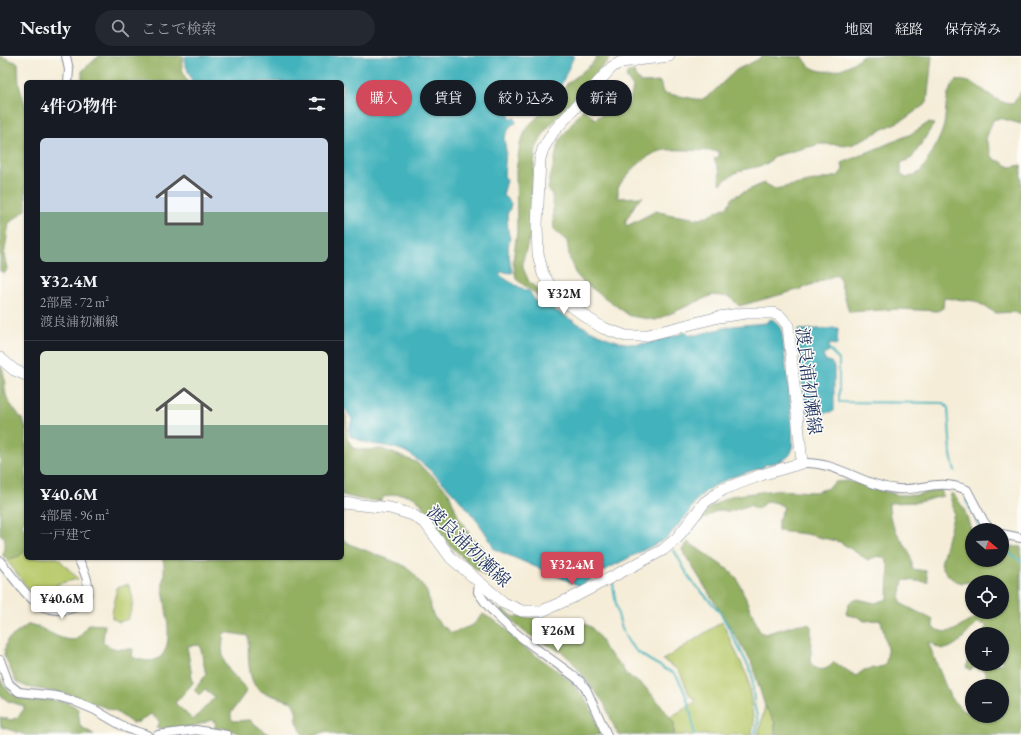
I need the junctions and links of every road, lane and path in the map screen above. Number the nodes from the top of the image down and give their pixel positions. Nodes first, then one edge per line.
1 (66, 56) edge
2 (669, 56) edge
3 (621, 59) edge
4 (68, 80) edge
5 (0, 358) edge
6 (24, 374) edge
7 (802, 464) junction
8 (344, 503) edge
9 (985, 523) edge
10 (1009, 535) edge
11 (1021, 538) edge
12 (79, 560) edge
13 (0, 561) edge
14 (479, 582) junction
15 (0, 660) edge
16 (148, 735) edge
17 (158, 735) edge
18 (227, 735) edge
19 (607, 735) edge

1 - 4 street
2 - 3 main road, 渡良浦初瀬線
3 - 7 main road, 渡良浦初瀬線
5 - 6 main road
7 - 9 street
7 - 14 main road, 渡良浦初瀬線
8 - 14 main road, 渡良浦初瀬線
10 - 11 street
12 - 13 street
14 - 19 street
15 - 16 street
17 - 18 street

